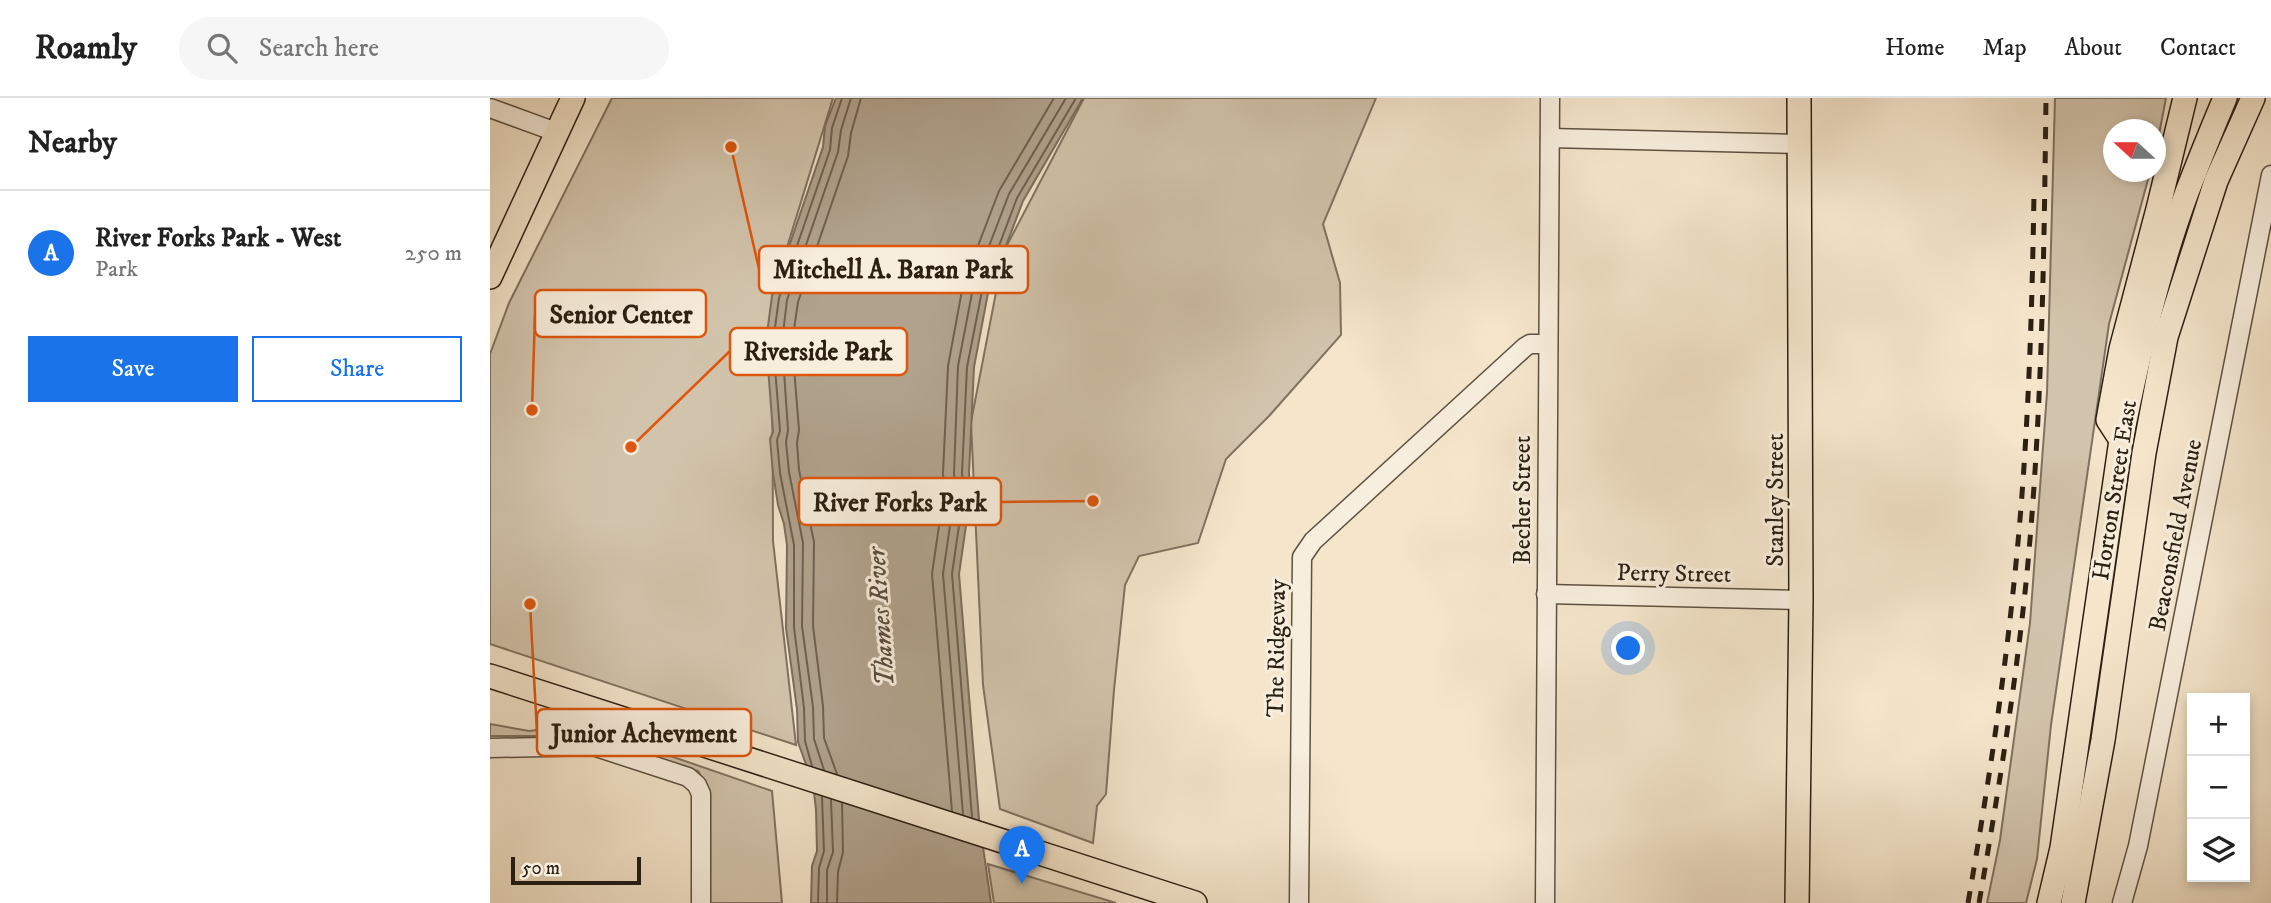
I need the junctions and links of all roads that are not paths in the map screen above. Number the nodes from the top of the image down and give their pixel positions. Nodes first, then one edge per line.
1 (573, 98) edge
2 (1549, 98) edge
3 (1799, 98) edge
4 (2185, 98) edge
5 (2225, 98) edge
6 (2253, 98) edge
7 (490, 108) edge
8 (556, 132) junction
9 (1550, 138) junction
10 (1801, 144) junction
11 (2271, 175) edge
12 (490, 277) edge
13 (1548, 344) junction
14 (2121, 440) junction
15 (1546, 594) junction
16 (1801, 600) junction
17 (490, 676) edge
18 (490, 748) edge
19 (701, 903) edge
20 (1195, 903) edge
21 (1299, 903) edge
22 (1545, 903) edge
23 (1797, 903) edge
24 (2049, 903) edge
25 (2073, 903) edge
26 (2122, 903) edge

1 - 8 main road
2 - 9 street, Becher Street
3 - 10 main road, Stanley Street
4 - 14 main road
5 - 14 main road, Horton Street East
6 - 25 main road, Horton Street East
7 - 8 street
8 - 12 main road
9 - 10 street
9 - 13 street, Becher Street
10 - 16 main road, Stanley Street
11 - 26 street, Beaconsfield Avenue
13 - 15 street, Becher Street
13 - 21 street, The Ridgeway
14 - 24 main road, Horton Street East
15 - 16 street, Perry Street
15 - 22 street, Becher Street
16 - 23 main road, Stanley Street
17 - 20 main road
18 - 19 street

